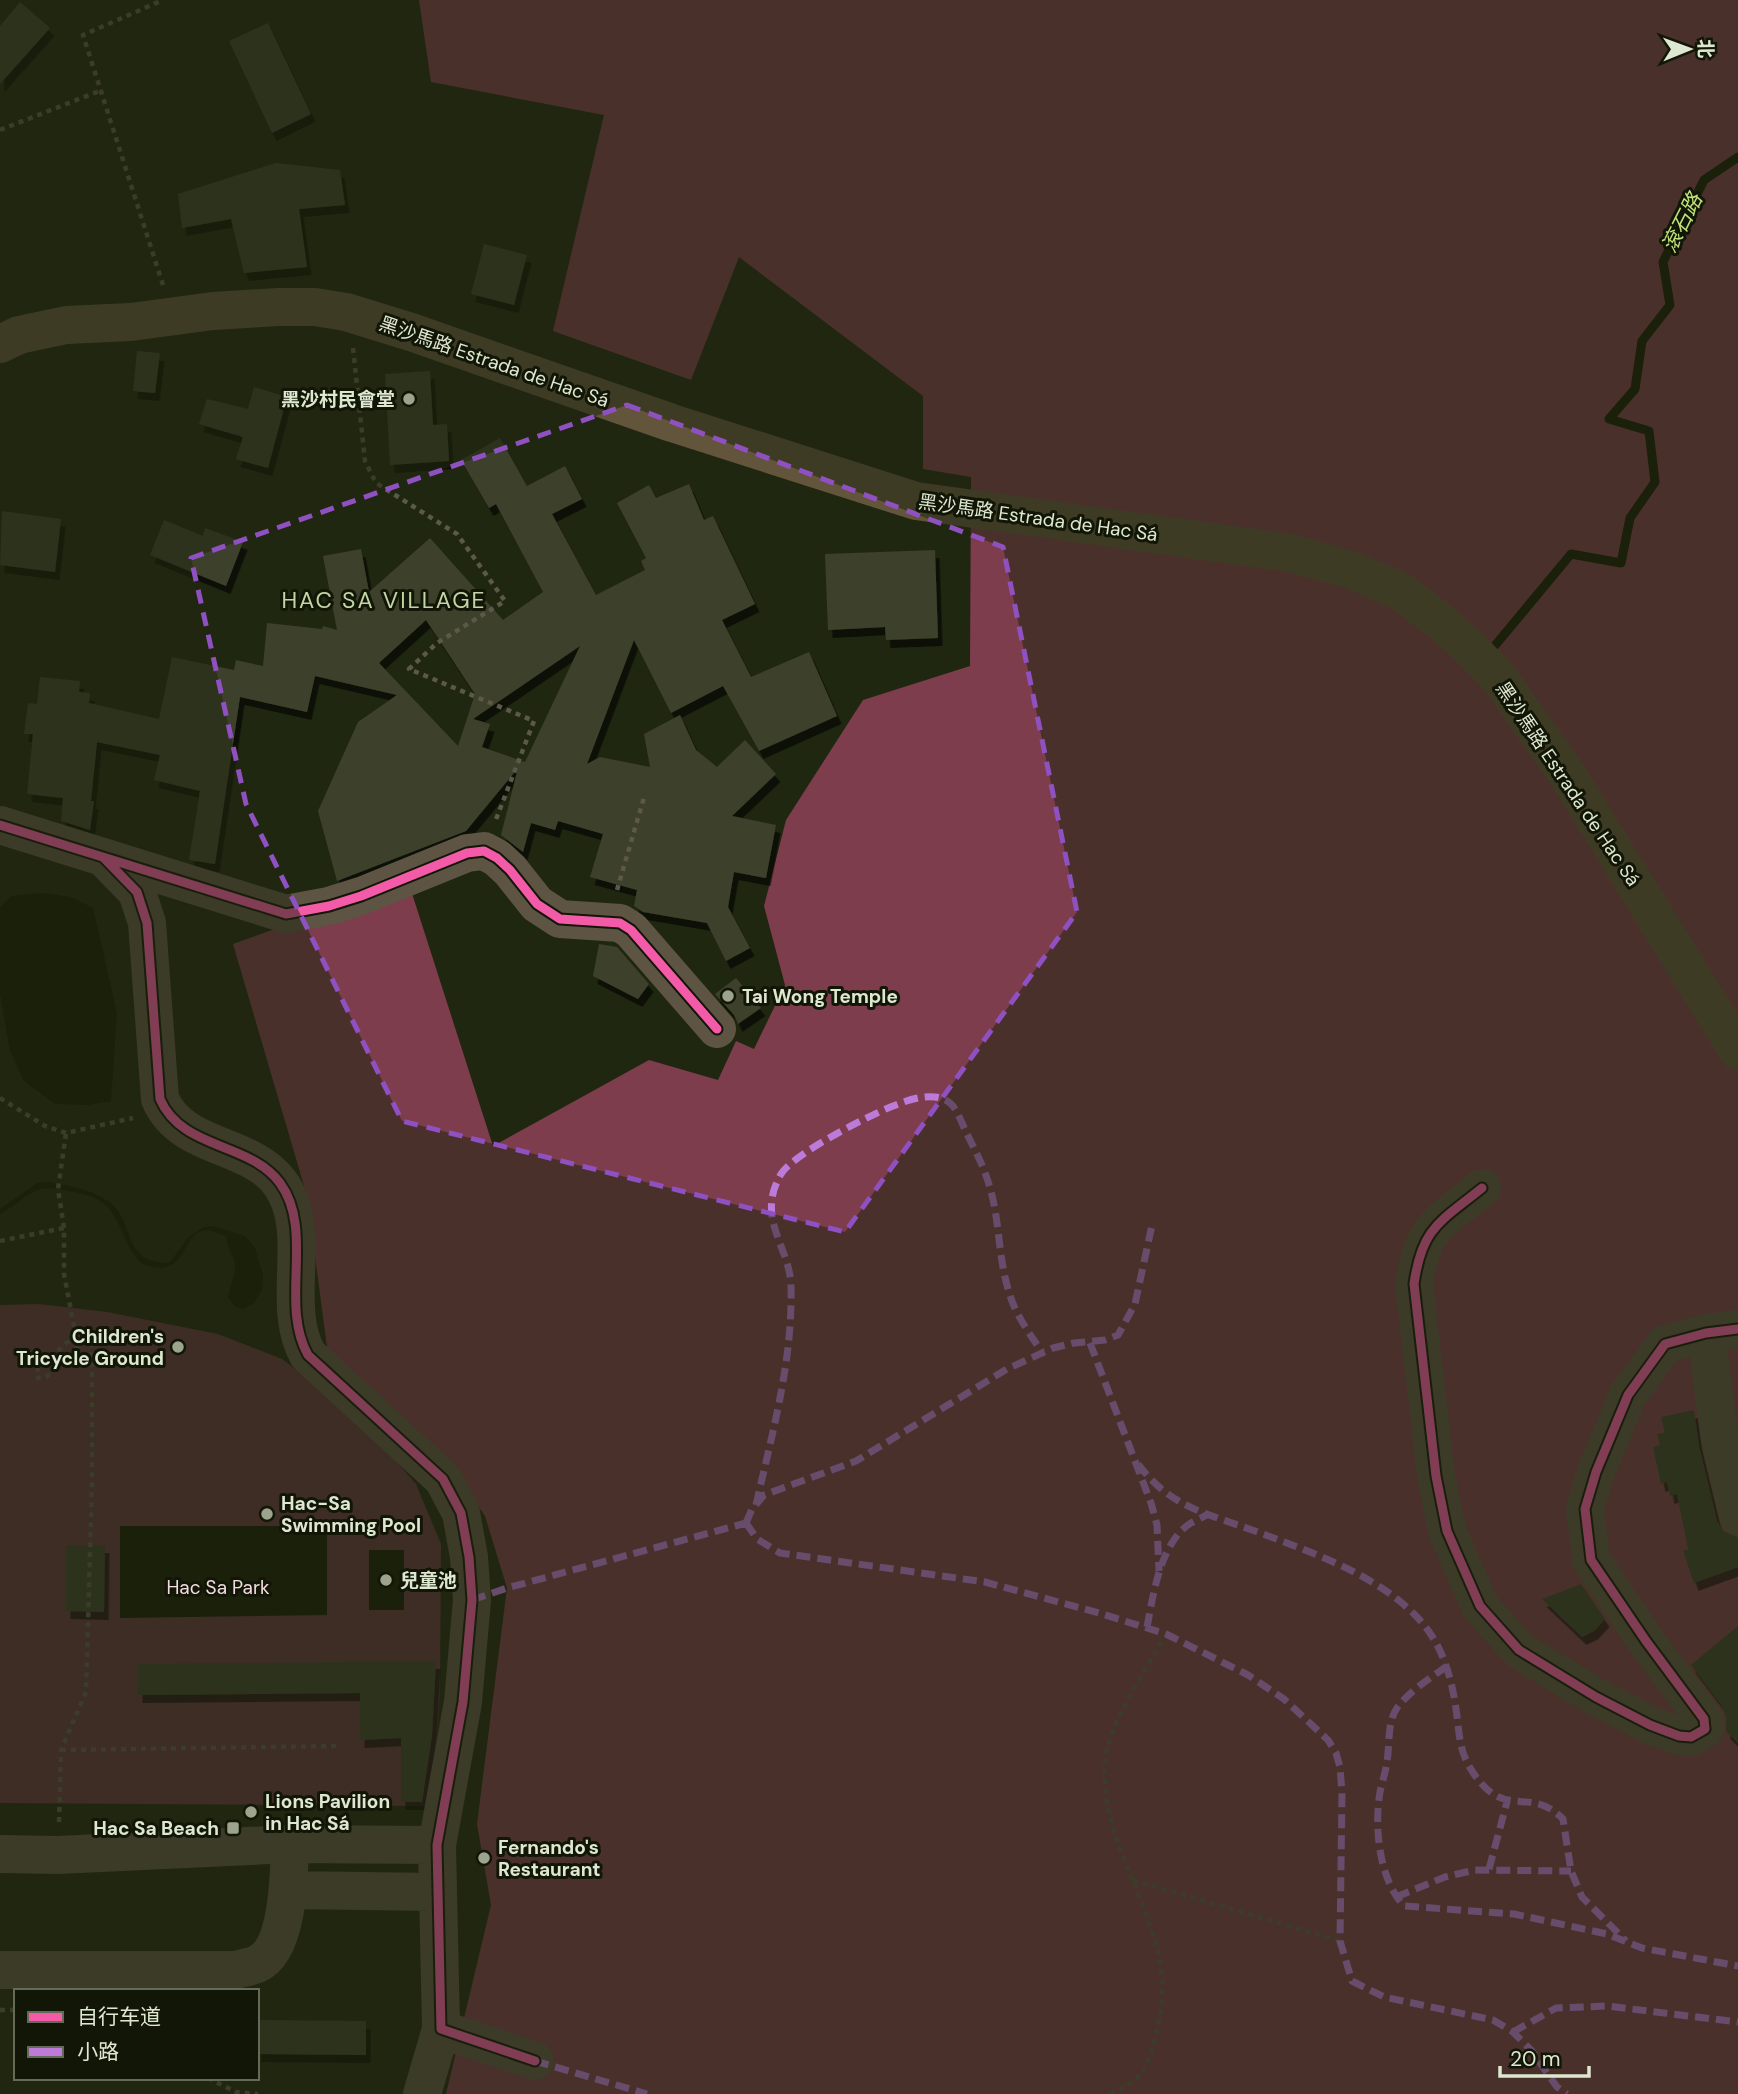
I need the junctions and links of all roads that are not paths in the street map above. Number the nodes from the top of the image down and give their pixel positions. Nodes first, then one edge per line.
1 (0, 344) edge
2 (0, 825) edge
3 (103, 857) junction
4 (718, 1029) dead end
5 (1738, 1051) edge
6 (1482, 1188) dead end
7 (1722, 1331) edge
8 (1738, 1516) edge
9 (290, 1844) junction
10 (437, 1845) junction
11 (0, 1854) edge
12 (288, 1890) junction
13 (437, 1892) junction
14 (0, 1970) edge
15 (441, 2029) junction
16 (535, 2061) dead end
17 (422, 2094) edge

1 - 5 main road, 黑沙馬路 Estrada de Hac Sá
2 - 3 street
3 - 4 street
3 - 10 street
6 - 7 street
7 - 8 street
9 - 10 street
9 - 11 street
9 - 12 street
10 - 13 street
12 - 13 street
12 - 14 street
13 - 15 street
15 - 16 street
15 - 17 street

